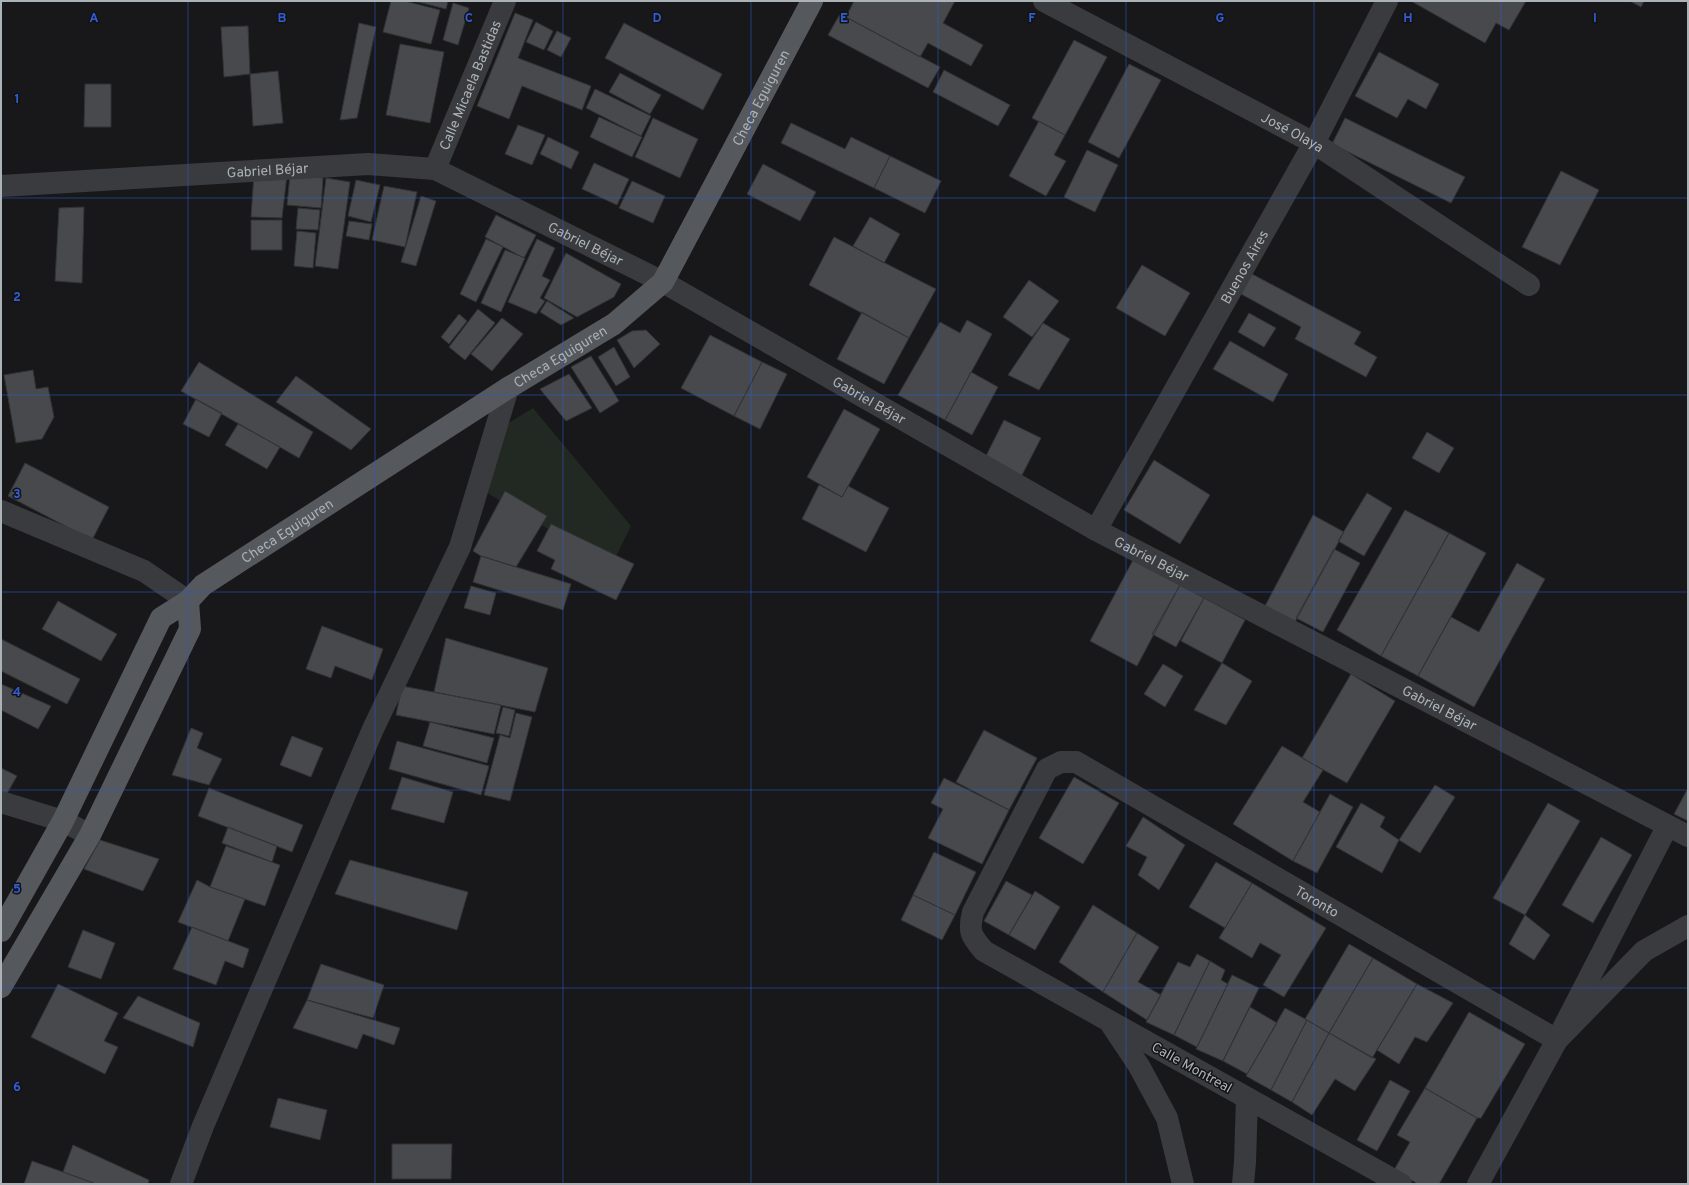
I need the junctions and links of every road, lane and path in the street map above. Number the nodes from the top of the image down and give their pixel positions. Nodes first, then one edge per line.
1 (505, 1) edge
2 (794, 1) edge
3 (812, 1) edge
4 (1044, 1) edge
5 (1387, 1) edge
6 (778, 63) junction
7 (1314, 143) junction
8 (435, 169) junction
9 (1, 186) edge
10 (663, 282) junction
11 (1528, 285) dead end
12 (508, 388) junction
13 (1, 511) edge
14 (1096, 530) junction
15 (188, 600) junction
16 (1, 802) edge
17 (63, 821) junction
18 (1667, 826) junction
19 (90, 835) junction
20 (1688, 836) edge
21 (1688, 926) edge
22 (1, 931) edge
23 (984, 951) joint
24 (1, 987) edge
25 (1108, 1020) junction
26 (1557, 1040) junction
27 (1248, 1098) junction
28 (181, 1184) edge
29 (1183, 1184) edge
30 (1243, 1184) edge
31 (1400, 1184) edge
32 (1478, 1184) edge

1 - 8 street, Calle Micaela Bastidas
2 - 6 main road
3 - 6 main road, Checa Eguiguren
4 - 7 street, José Olaya
5 - 7 street, Buenos Aires
6 - 10 main road, Checa Eguiguren
7 - 11 street, José Olaya
7 - 14 street, Buenos Aires
8 - 9 street, Gabriel Béjar
8 - 10 street, Gabriel Béjar
10 - 12 main road, Checa Eguiguren
10 - 14 street, Gabriel Béjar
12 - 15 main road, Checa Eguiguren
12 - 28 street
13 - 15 street
14 - 18 street, Gabriel Béjar
15 - 17 main road, Checa Eguiguren
15 - 19 main road
16 - 17 street
17 - 19 street
17 - 22 main road, Checa Eguiguren
18 - 20 street, Gabriel Béjar
18 - 26 street
19 - 24 main road
21 - 26 street
23 - 25 street, Calle Montreal
23 - 26 street, Toronto
25 - 27 street, Calle Montreal
25 - 29 street
26 - 32 street
27 - 30 street
27 - 31 street, Calle Montreal

